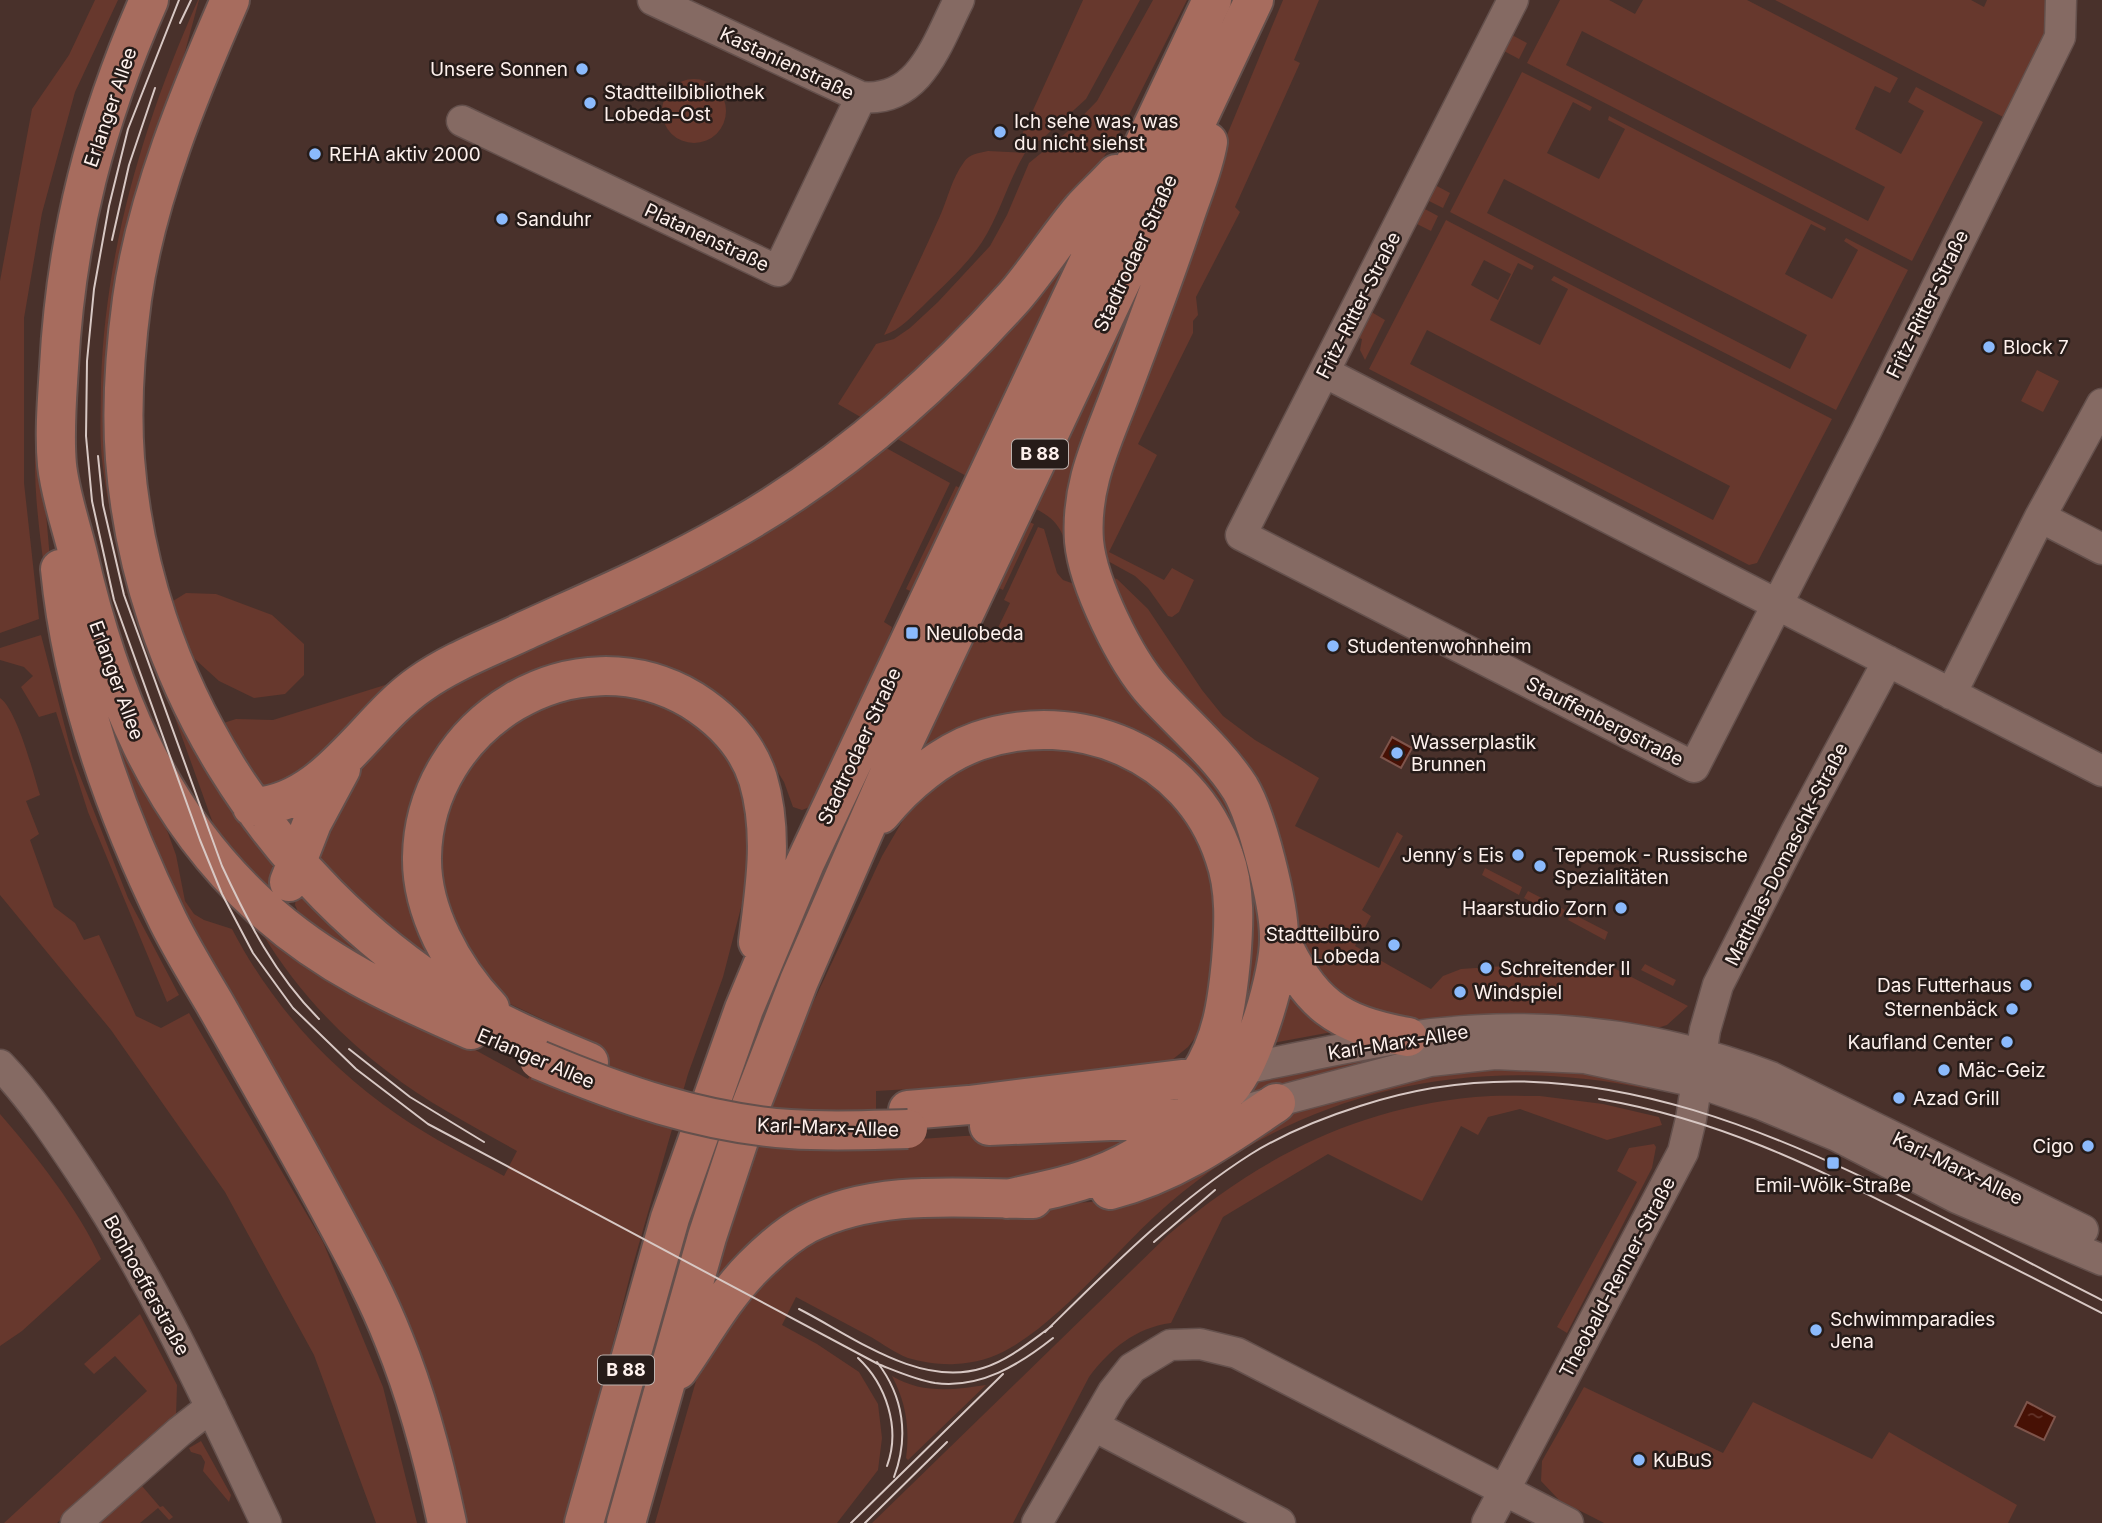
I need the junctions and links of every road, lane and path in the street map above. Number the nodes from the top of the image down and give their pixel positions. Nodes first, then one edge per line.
1 (149, 0) edge
2 (230, 0) edge
3 (653, 0) edge
4 (959, 0) edge
5 (1212, 0) edge
6 (1254, 0) edge
7 (1513, 0) edge
8 (2061, 0) edge
9 (1222, 69) junction
10 (861, 97) junction
11 (461, 121) dead end
12 (1140, 150) junction
13 (1324, 372) junction
14 (2102, 404) edge
15 (57, 465) junction
16 (2040, 517) junction
17 (1241, 535) joint
18 (2102, 549) edge
19 (1776, 603) junction
20 (1888, 660) junction
21 (1951, 694) junction
22 (350, 754) junction
23 (2102, 771) edge
24 (252, 807) junction
25 (861, 840) junction
26 (296, 862) junction
27 (283, 926) junction
28 (1279, 937) junction
29 (744, 1009) junction
30 (508, 1026) junction
31 (1408, 1037) junction
32 (543, 1053) junction
33 (0, 1065) edge
34 (1699, 1068) junction
35 (1242, 1069) junction
36 (1198, 1077) junction
37 (1276, 1103) junction
38 (711, 1109) joint
39 (1183, 1118) junction
40 (908, 1120) junction
41 (1007, 1199) junction
42 (2102, 1240) edge
43 (2102, 1260) edge
44 (661, 1395) junction
45 (211, 1407) junction
46 (1094, 1426) junction
47 (1504, 1491) junction
48 (76, 1523) edge
49 (267, 1523) edge
50 (447, 1523) edge
51 (584, 1523) edge
52 (626, 1523) edge
53 (1037, 1523) edge
54 (1280, 1523) edge
55 (1488, 1523) edge
56 (1568, 1523) edge

1 - 15 main road, Erlanger Allee
2 - 24 main road, Erlanger Allee
3 - 10 street, Kastanienstraße
4 - 10 street, Kastanienstraße
5 - 12 main road, Stadtrodaer Straße / B 88
6 - 9 main road, Stadtrodaer Straße / B 88
7 - 13 street, Fritz-Ritter-Straße
8 - 19 street, Fritz-Ritter-Straße
9 - 25 main road, Stadtrodaer Straße / B 88
9 - 28 main road
10 - 11 street, Platanenstraße
12 - 22 main road
12 - 29 main road, Stadtrodaer Straße / B 88
13 - 17 street, Fritz-Ritter-Straße
13 - 19 street
14 - 16 street
15 - 27 main road, Erlanger Allee
15 - 50 main road
16 - 18 street
16 - 21 street
17 - 19 street, Stauffenbergstraße
19 - 20 street
20 - 21 street
20 - 34 street, Matthias-Domaschk-Straße
21 - 23 street
22 - 24 main road
22 - 26 main road
24 - 26 main road, Erlanger Allee
25 - 36 main road
25 - 44 main road, Stadtrodaer Straße / B 88
26 - 27 main road
26 - 30 main road, Erlanger Allee
27 - 32 main road, Erlanger Allee
28 - 31 main road
28 - 35 main road
29 - 30 main road
29 - 51 main road, Stadtrodaer Straße / B 88
30 - 32 main road, Erlanger Allee
31 - 34 street, Karl-Marx-Allee
31 - 35 street, Karl-Marx-Allee
32 - 38 main road, Erlanger Allee, bridge
33 - 45 street, Bonhoefferstraße
34 - 37 street, Karl-Marx-Allee
34 - 42 street, Karl-Marx-Allee
34 - 43 street, Karl-Marx-Allee
34 - 47 street, Theobald-Renner-Straße
35 - 36 street, Karl-Marx-Allee
35 - 39 main road
36 - 40 main road, Karl-Marx-Allee
37 - 39 street, Karl-Marx-Allee
37 - 41 main road
38 - 40 main road, Karl-Marx-Allee, bridge
39 - 40 main road, Karl-Marx-Allee
39 - 41 main road
41 - 44 main road
44 - 52 main road, Stadtrodaer Straße / B 88
45 - 48 street
45 - 49 street, Bonhoefferstraße
46 - 47 street
46 - 53 street
46 - 54 street
47 - 55 street, Theobald-Renner-Straße
47 - 56 street

